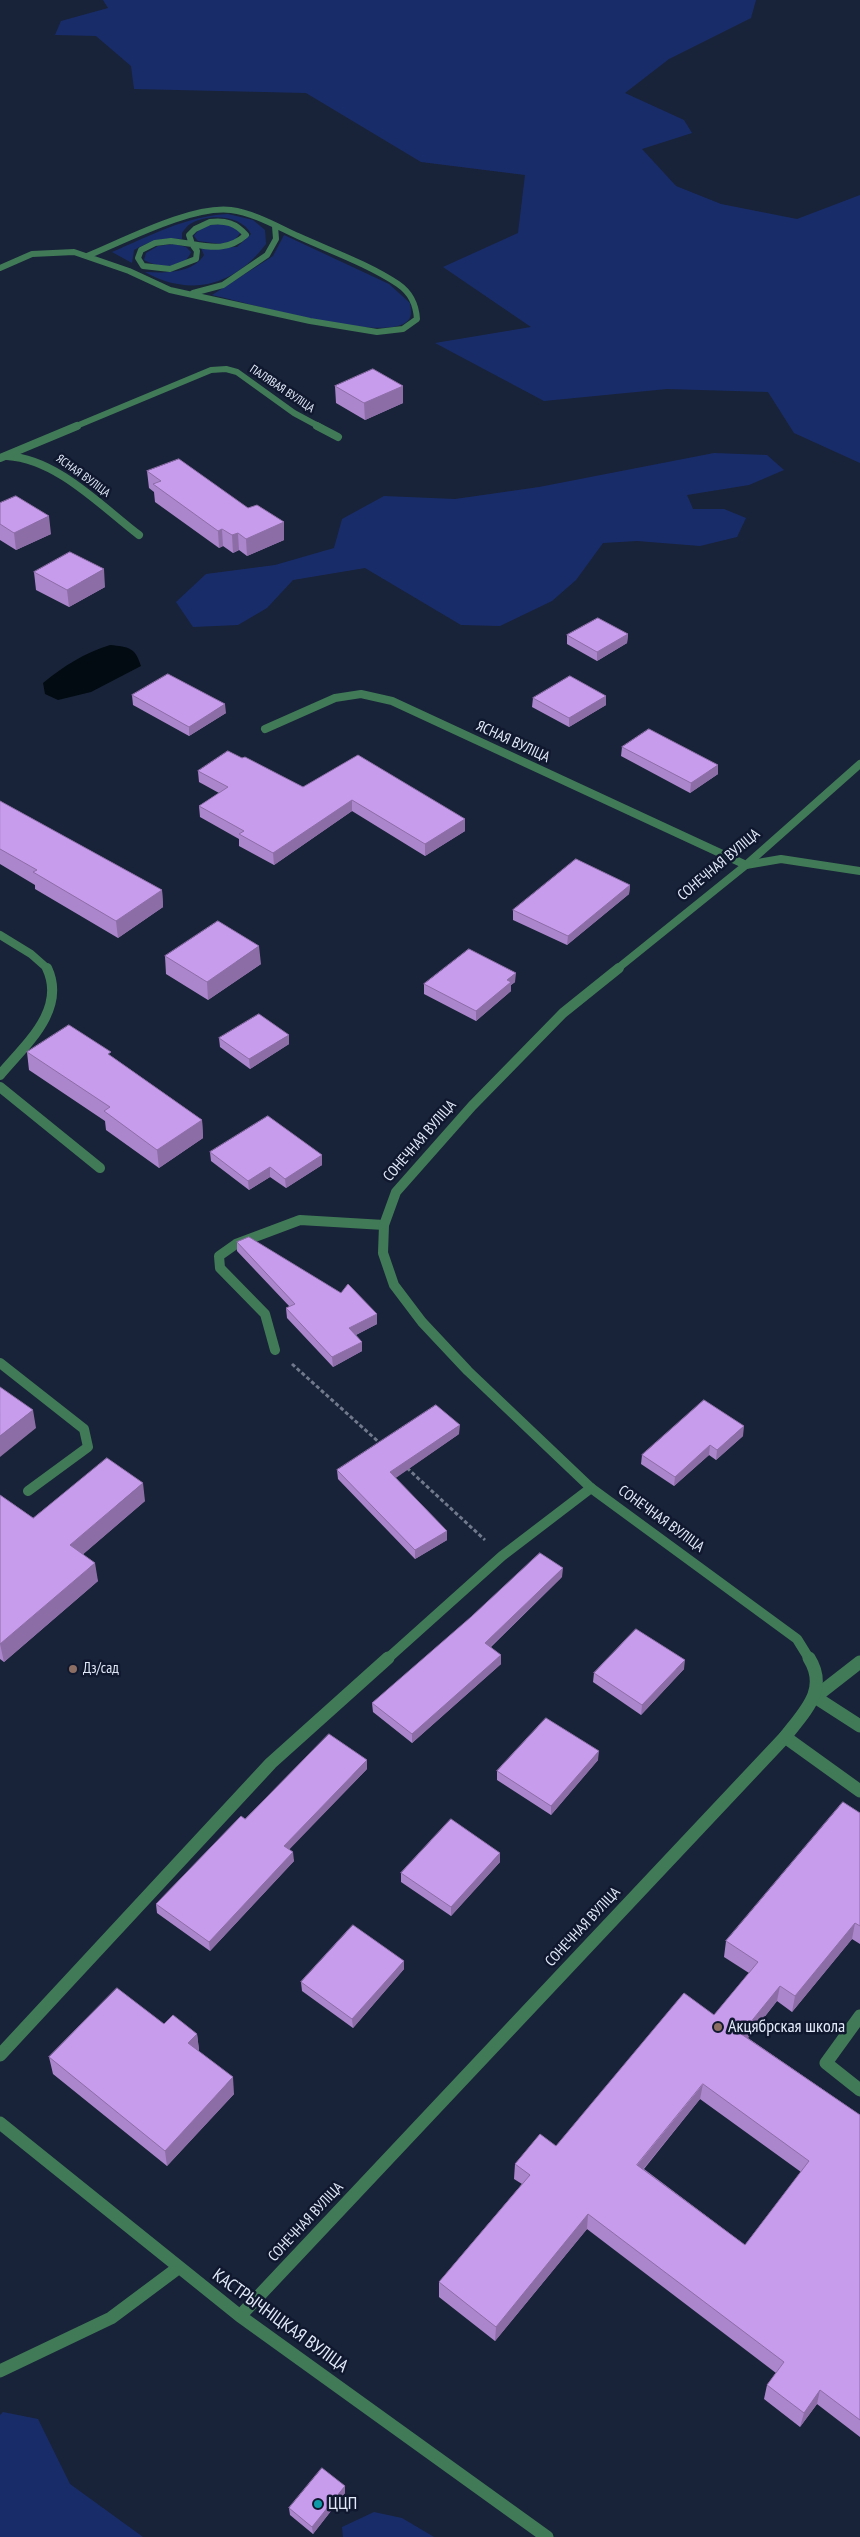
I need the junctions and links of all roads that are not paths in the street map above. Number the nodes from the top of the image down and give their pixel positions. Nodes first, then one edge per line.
1 (275, 226) junction
2 (192, 244) junction
3 (87, 256) junction
4 (143, 266) junction
5 (0, 268) edge
6 (129, 271) junction
7 (190, 294) junction
8 (338, 437) dead end
9 (2, 457) edge
10 (139, 535) dead end
11 (265, 729) dead end
12 (860, 764) edge
13 (746, 865) junction
14 (860, 871) edge
15 (0, 935) edge
16 (0, 1075) edge
17 (0, 1088) edge
18 (100, 1168) dead end
19 (384, 1226) junction
20 (275, 1350) road end
21 (0, 1363) edge
22 (590, 1488) junction
23 (28, 1492) dead end
24 (860, 1662) edge
25 (815, 1697) junction
26 (860, 1726) edge
27 (785, 1738) junction
28 (860, 1791) edge
29 (860, 2016) edge
30 (0, 2055) edge
31 (860, 2090) edge
32 (0, 2123) edge
33 (178, 2268) junction
34 (240, 2316) junction
35 (0, 2371) edge
36 (547, 2537) edge

1 - 3 street
1 - 7 street
1 - 7 street
2 - 2 street
2 - 4 street
2 - 4 street
3 - 5 street
3 - 6 street
4 - 6 street
6 - 7 street
8 - 9 street, ПАЛЯВАЯ ВУЛІЦА
9 - 10 street, ЯСНАЯ ВУЛІЦА
11 - 13 street, ЯСНАЯ ВУЛІЦА
12 - 13 street, СОНЕЧНАЯ ВУЛІЦА
13 - 14 street
13 - 19 street, СОНЕЧНАЯ ВУЛІЦА
15 - 16 street
17 - 18 street
19 - 20 street
19 - 22 street, СОНЕЧНАЯ ВУЛІЦА
21 - 23 street
22 - 25 street, СОНЕЧНАЯ ВУЛІЦА
22 - 30 street
24 - 25 street
25 - 26 street
25 - 27 street, СОНЕЧНАЯ ВУЛІЦА
27 - 28 street
27 - 34 street, СОНЕЧНАЯ ВУЛІЦА
29 - 31 street
32 - 33 street, КАСТРЫЧНІЦКАЯ ВУЛІЦА
33 - 34 street, КАСТРЫЧНІЦКАЯ ВУЛІЦА
33 - 35 street
34 - 36 street, КАСТРЫЧНІЦКАЯ ВУЛІЦА

